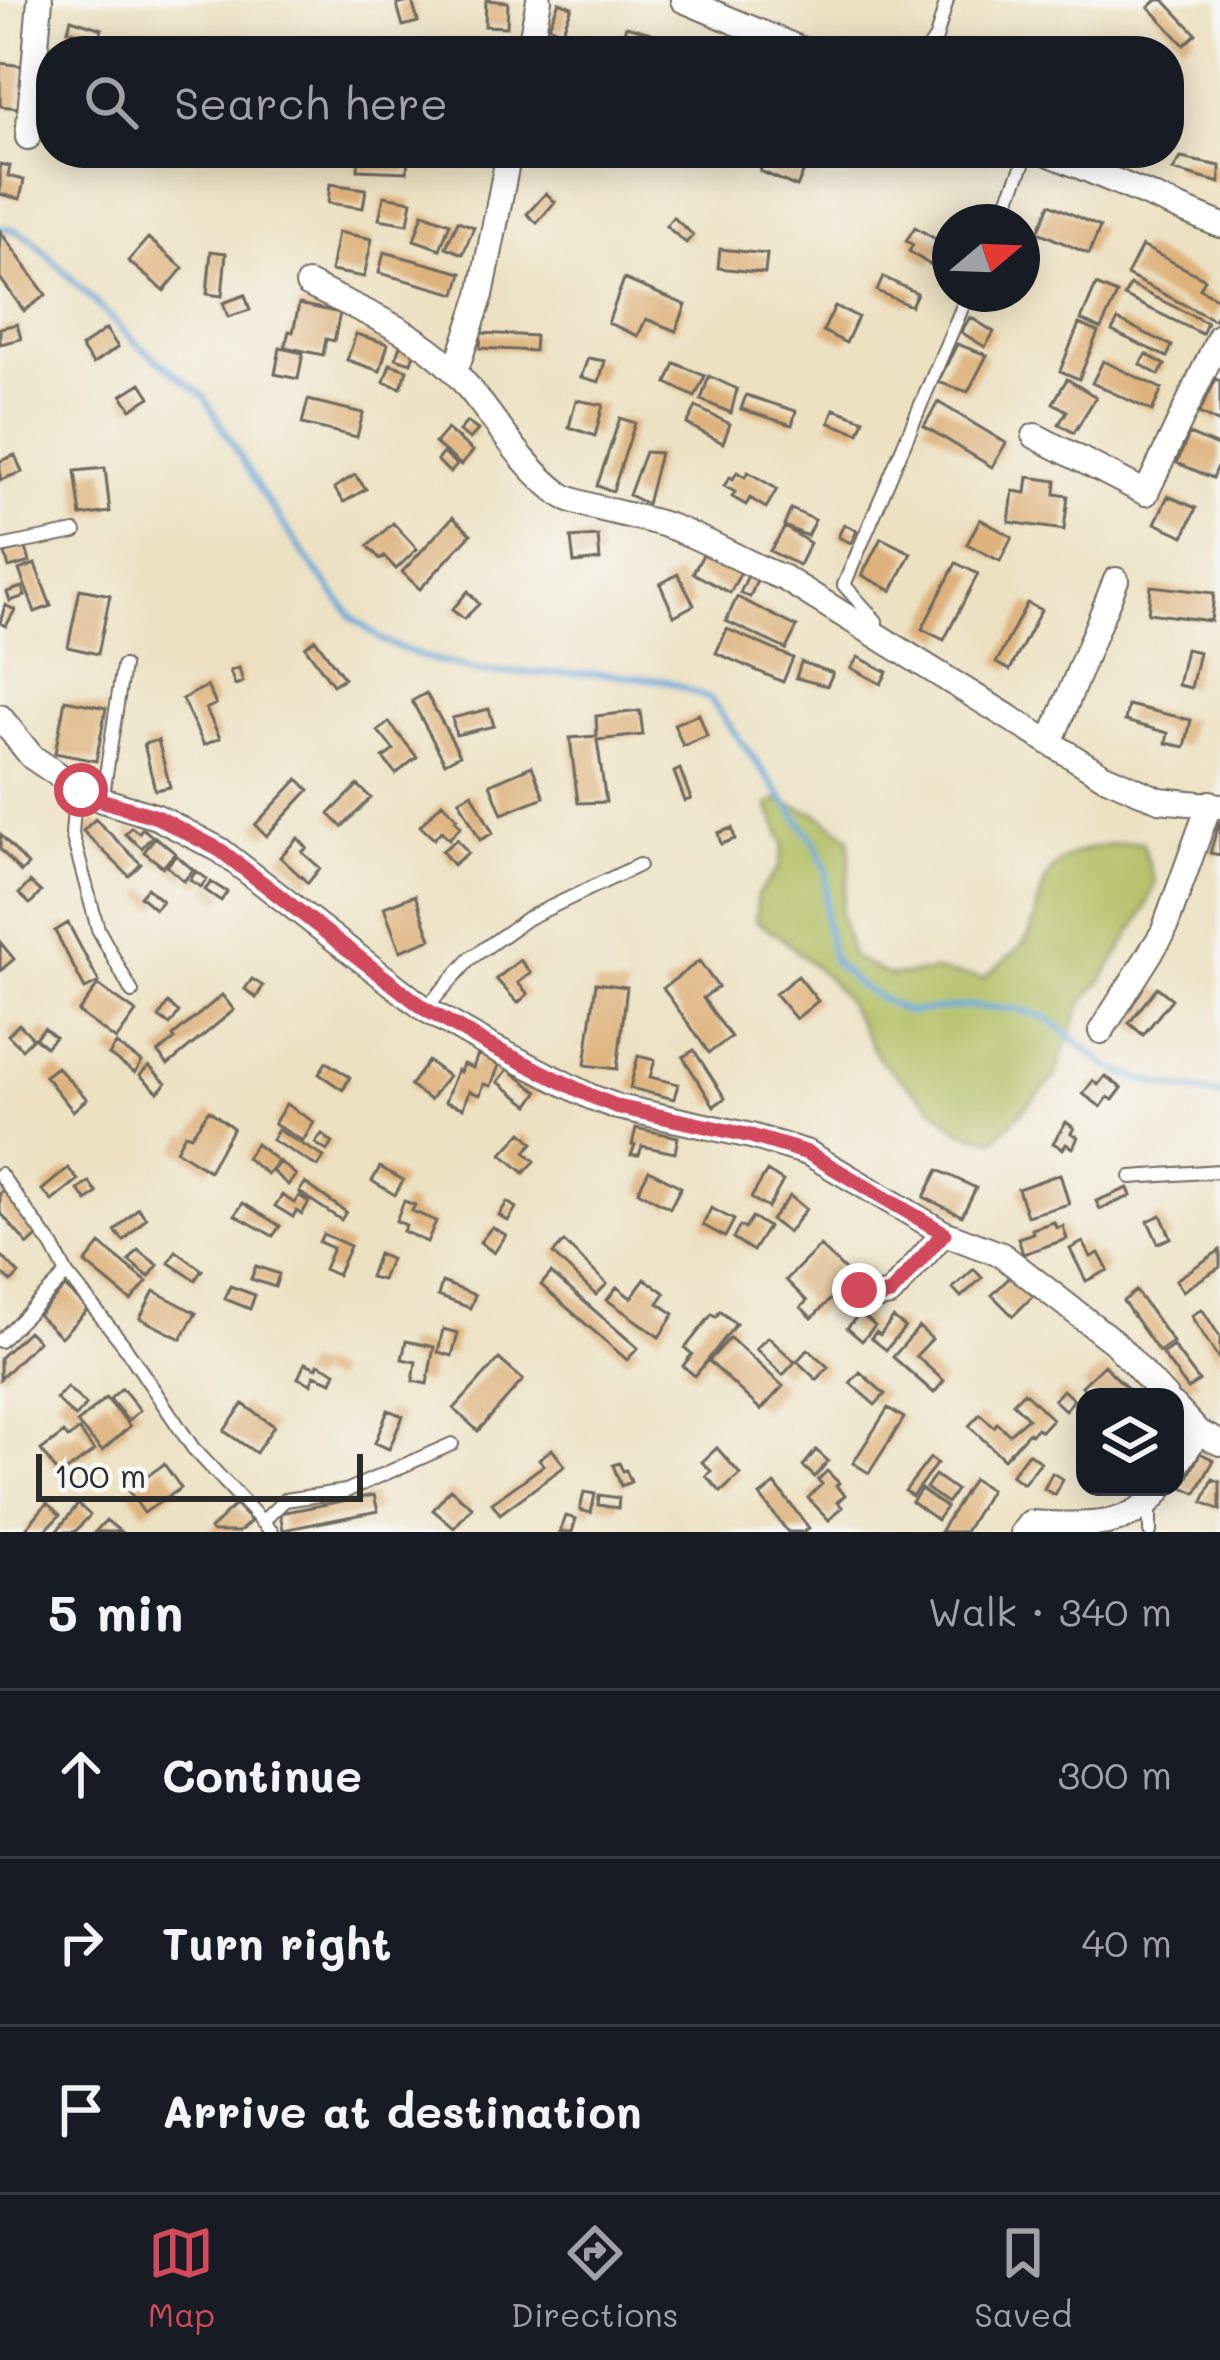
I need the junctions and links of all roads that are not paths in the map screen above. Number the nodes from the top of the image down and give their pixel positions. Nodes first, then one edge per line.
1 (40, 0) edge
2 (538, 0) edge
3 (682, 0) edge
4 (947, 0) edge
5 (37, 36) edge
6 (532, 36) edge
7 (769, 36) edge
8 (937, 36) edge
9 (36, 46) edge
10 (28, 137) dead end
11 (506, 168) edge
12 (1022, 168) edge
13 (1084, 168) edge
14 (1007, 204) edge
15 (1220, 225) edge
16 (308, 284) dead end
17 (960, 312) edge
18 (1220, 336) edge
19 (455, 372) junction
20 (1035, 436) dead end
21 (75, 532) dead end
22 (0, 547) edge
23 (1116, 580) dead end
24 (875, 633) junction
25 (123, 667) dead end
26 (0, 717) edge
27 (1050, 742) junction
28 (91, 795) junction
29 (1215, 804) edge
30 (639, 865) dead end
31 (132, 992) dead end
32 (425, 1009) junction
33 (1101, 1031) dead end
34 (1220, 1172) edge
35 (0, 1174) edge
36 (1130, 1177) dead end
37 (944, 1233) junction
38 (67, 1274) junction
39 (859, 1290) dead end
40 (0, 1341) edge
41 (1157, 1388) edge
42 (1184, 1415) edge
43 (1209, 1437) edge
44 (452, 1444) dead end
45 (1184, 1460) edge
46 (1156, 1497) edge
47 (267, 1527) edge
48 (1023, 1532) edge
49 (1150, 1532) edge

1 - 5 street
2 - 6 street
3 - 7 street
4 - 8 lane
9 - 10 street
11 - 19 street
12 - 14 lane
13 - 15 street
16 - 19 street
17 - 24 lane
18 - 20 street
19 - 24 street
21 - 22 lane
23 - 27 street
24 - 27 street
25 - 28 lane
26 - 28 street
27 - 29 street
28 - 31 lane
28 - 32 street
29 - 33 street
30 - 32 lane
32 - 37 street
34 - 36 lane
35 - 38 lane
37 - 39 street
37 - 41 street
38 - 40 lane
38 - 47 lane
42 - 43 street
43 - 45 street
44 - 47 lane
46 - 48 street
46 - 49 lane

